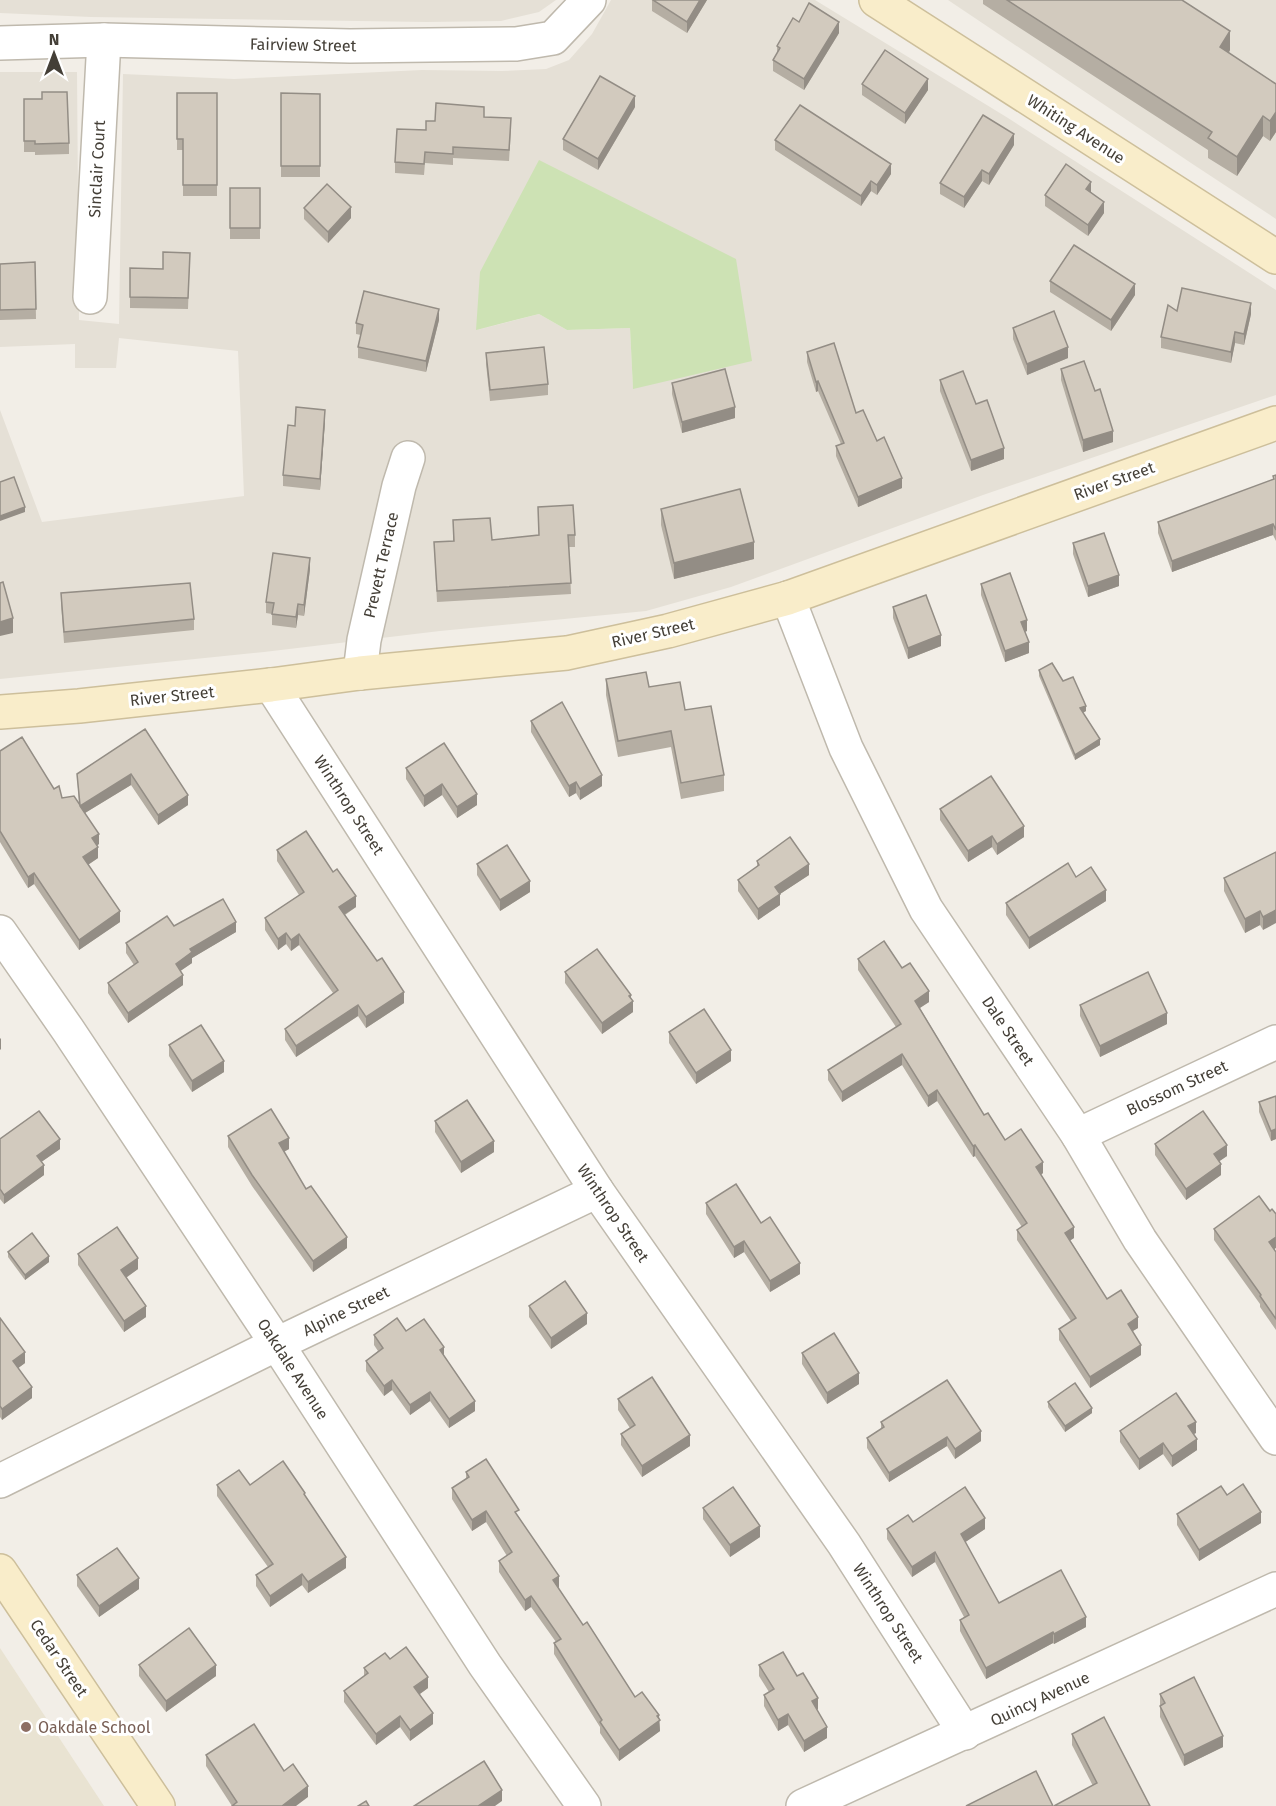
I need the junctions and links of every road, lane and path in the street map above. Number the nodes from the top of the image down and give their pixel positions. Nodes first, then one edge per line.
1 (589, 0) edge
2 (876, 0) edge
3 (104, 40) junction
4 (0, 43) edge
5 (1276, 257) edge
6 (90, 297) dead end
7 (1276, 423) edge
8 (408, 458) dead end
9 (788, 598) junction
10 (360, 673) junction
11 (271, 685) junction
12 (0, 712) edge
13 (0, 932) edge
14 (1276, 1042) edge
15 (1078, 1135) junction
16 (597, 1191) junction
17 (277, 1344) junction
18 (1276, 1438) edge
19 (0, 1481) edge
20 (0, 1570) edge
21 (1276, 1589) edge
22 (965, 1733) junction
23 (158, 1806) edge
24 (584, 1806) edge
25 (803, 1806) edge

1 - 3 street, Fairview Street
2 - 5 street, Whiting Avenue
3 - 4 street, Fairview Street
3 - 6 street, Sinclair Court
7 - 9 street, River Street
8 - 10 street, Prevett Terrace
9 - 10 street, River Street
9 - 15 street, Dale Street
10 - 11 street, River Street
11 - 12 street, River Street
11 - 16 street, Winthrop Street
13 - 17 street, Oakdale Avenue
14 - 15 street, Blossom Street
15 - 18 street, Dale Street
16 - 17 street, Alpine Street
16 - 22 street, Winthrop Street
17 - 19 street, Alpine Street
17 - 24 street, Oakdale Avenue
20 - 23 street, Cedar Street
21 - 22 street, Quincy Avenue
22 - 25 street, Quincy Avenue

